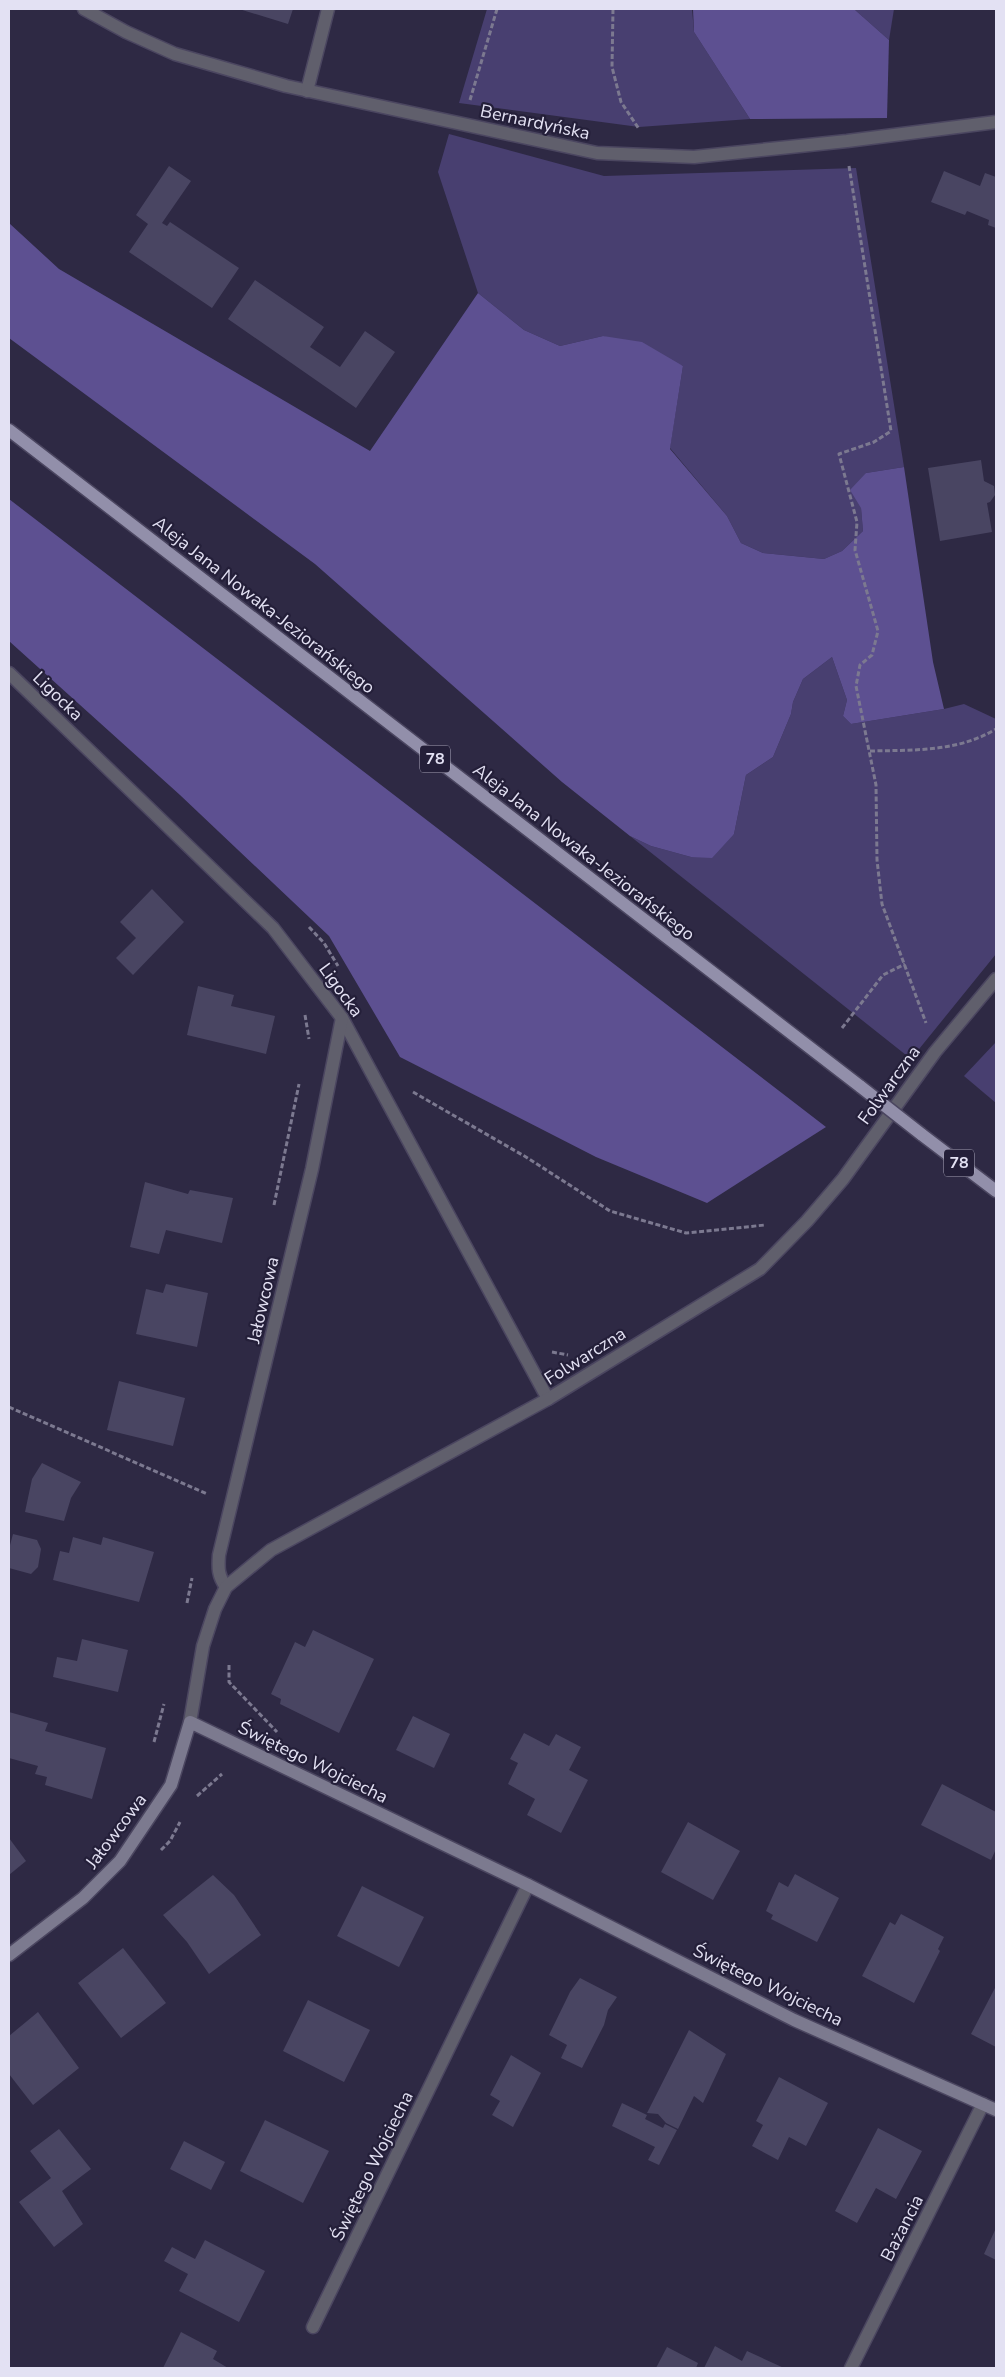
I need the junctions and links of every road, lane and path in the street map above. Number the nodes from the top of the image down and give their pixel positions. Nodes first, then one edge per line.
1 (84, 9) edge
2 (328, 9) edge
3 (497, 9) edge
4 (613, 9) edge
5 (307, 91) junction
6 (996, 122) edge
7 (490, 131) junction
8 (847, 142) junction
9 (674, 156) junction
10 (9, 430) edge
11 (9, 673) edge
12 (996, 729) edge
13 (870, 751) junction
14 (905, 964) junction
15 (996, 979) edge
16 (304, 1009) dead end
17 (342, 1018) junction
18 (842, 1028) dead end
19 (307, 1046) dead end
20 (935, 1052) junction
21 (301, 1074) dead end
22 (412, 1091) dead end
23 (284, 1158) dead end
24 (996, 1191) edge
25 (807, 1221) junction
26 (548, 1399) junction
27 (9, 1407) edge
28 (210, 1495) dead end
29 (193, 1572) dead end
30 (226, 1587) junction
31 (185, 1611) dead end
32 (228, 1663) dead end
33 (166, 1697) dead end
34 (190, 1722) junction
35 (279, 1735) dead end
36 (152, 1751) dead end
37 (528, 1884) junction
38 (9, 1955) edge
39 (983, 2104) junction
40 (996, 2110) edge
41 (313, 2327) dead end
42 (851, 2368) edge

1 - 5 street, Bernardyńska
2 - 5 street
3 - 7 path
4 - 9 path
5 - 7 street, Bernardyńska
6 - 8 street, Bernardyńska
7 - 9 street, Bernardyńska
8 - 9 street, Bernardyńska
8 - 13 path
10 - 24 main road, Aleja Jana Nowaka-Jeziorańskiego / 78, bridge
11 - 17 street, Ligocka
12 - 13 path
13 - 14 path
14 - 18 path
14 - 20 path
15 - 20 street, Folwarczna
16 - 19 path
17 - 26 street, Ligocka
17 - 30 street, Jałowcowa
20 - 25 street, Folwarczna
21 - 23 path
22 - 25 path
25 - 26 street, Folwarczna
26 - 30 street, Folwarczna
27 - 28 path
29 - 31 path
30 - 34 street, Folwarczna
32 - 35 path
33 - 36 path
34 - 37 street, Świętego Wojciecha
34 - 38 street, Jałowcowa
37 - 39 street, Świętego Wojciecha
37 - 41 street, Świętego Wojciecha
39 - 40 street, Świętego Wojciecha
39 - 42 street, Bażancia

